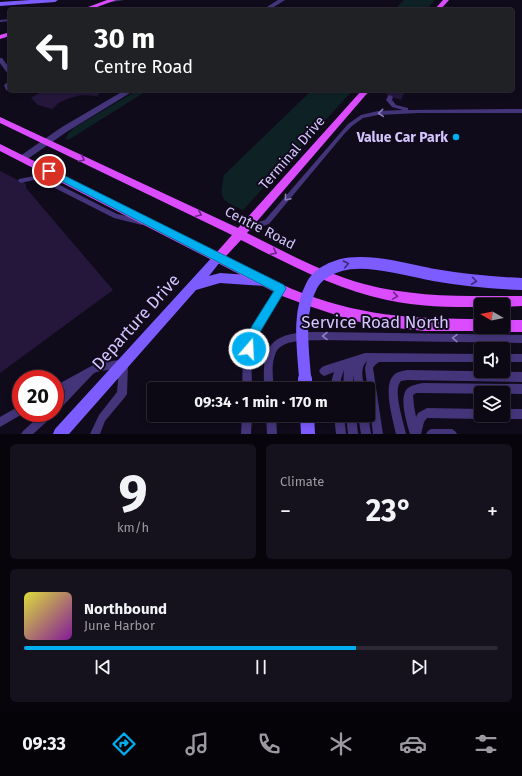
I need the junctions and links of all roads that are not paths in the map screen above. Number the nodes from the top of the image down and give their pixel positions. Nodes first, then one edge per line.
1 (55, 0) edge
2 (113, 0) edge
3 (122, 0) edge
4 (282, 0) edge
5 (446, 0) edge
6 (106, 2) junction
7 (3, 4) edge
8 (89, 8) edge
9 (268, 8) edge
10 (439, 8) edge
11 (0, 59) edge
12 (8, 70) edge
13 (128, 92) edge
14 (364, 92) edge
15 (390, 97) dead end
16 (396, 98) dead end
17 (399, 108) junction
18 (420, 111) junction
19 (522, 111) edge
20 (0, 120) edge
21 (47, 142) junction
22 (0, 146) edge
23 (23, 158) junction
24 (21, 182) dead end
25 (156, 225) junction
26 (241, 232) junction
27 (219, 257) junction
28 (265, 281) junction
29 (522, 284) edge
30 (192, 287) junction
31 (280, 289) junction
32 (522, 301) edge
33 (474, 325) edge
34 (510, 326) edge
35 (522, 326) edge
36 (522, 339) edge
37 (381, 357) junction
38 (362, 358) junction
39 (474, 358) edge
40 (510, 358) edge
41 (522, 358) edge
42 (124, 363) junction
43 (346, 363) junction
44 (95, 368) junction
45 (324, 371) dead end
46 (522, 377) edge
47 (247, 382) edge
48 (269, 382) edge
49 (305, 382) edge
50 (337, 382) edge
51 (349, 382) edge
52 (359, 382) edge
53 (64, 386) edge
54 (522, 389) edge
55 (64, 399) edge
56 (474, 414) edge
57 (510, 414) edge
58 (522, 414) edge
59 (12, 415) edge
60 (0, 422) edge
61 (40, 422) edge
62 (247, 422) edge
63 (271, 422) edge
64 (307, 422) edge
65 (340, 422) edge
66 (352, 422) edge
67 (364, 422) edge
68 (26, 434) edge
69 (60, 434) edge
70 (95, 434) edge
71 (246, 434) edge
72 (272, 434) edge
73 (308, 434) edge
74 (341, 434) edge
75 (354, 434) edge
76 (366, 434) edge
77 (378, 434) edge
78 (401, 434) edge
79 (416, 434) edge
80 (431, 434) edge
81 (452, 434) edge

1 - 7 street
2 - 6 main road
3 - 6 lane
4 - 9 street
5 - 10 main road
6 - 8 main road
11 - 12 lane
13 - 21 street
14 - 26 main road, Terminal Drive
15 - 17 lane
16 - 17 lane
17 - 18 lane
18 - 19 lane
18 -> 26 lane
20 - 21 main road, Centre Road
21 - 23 street
21 -> 26 main road, Centre Road
22 - 23 main road
23 - 25 main road
24 - 25 lane
25 - 27 main road
26 - 27 main road, Departure Drive
26 -> 32 main road, Centre Road
27 - 28 main road
27 - 30 street, Departure Drive
28 - 30 street
28 - 31 main road
49 -> 29 street, bridge
30 - 42 street, Departure Drive
31 - 33 main road
31 - 47 lane
34 - 35 main road
36 -> 48 lane, Service Road North
37 - 38 lane
37 - 39 lane
37 - 77 lane
38 - 43 lane
38 - 51 lane
38 - 52 lane
40 - 41 lane
42 - 44 lane
42 - 69 street, Departure Drive
42 - 70 lane
43 - 45 lane
43 - 50 lane
44 - 53 lane
44 - 55 lane
46 - 78 lane
54 - 79 lane
56 - 79 lane
57 - 58 lane
59 - 60 lane
61 - 68 lane
62 - 71 lane
63 - 72 lane
64 - 73 street
65 - 74 lane
66 - 75 lane
67 - 76 lane
80 - 81 lane

